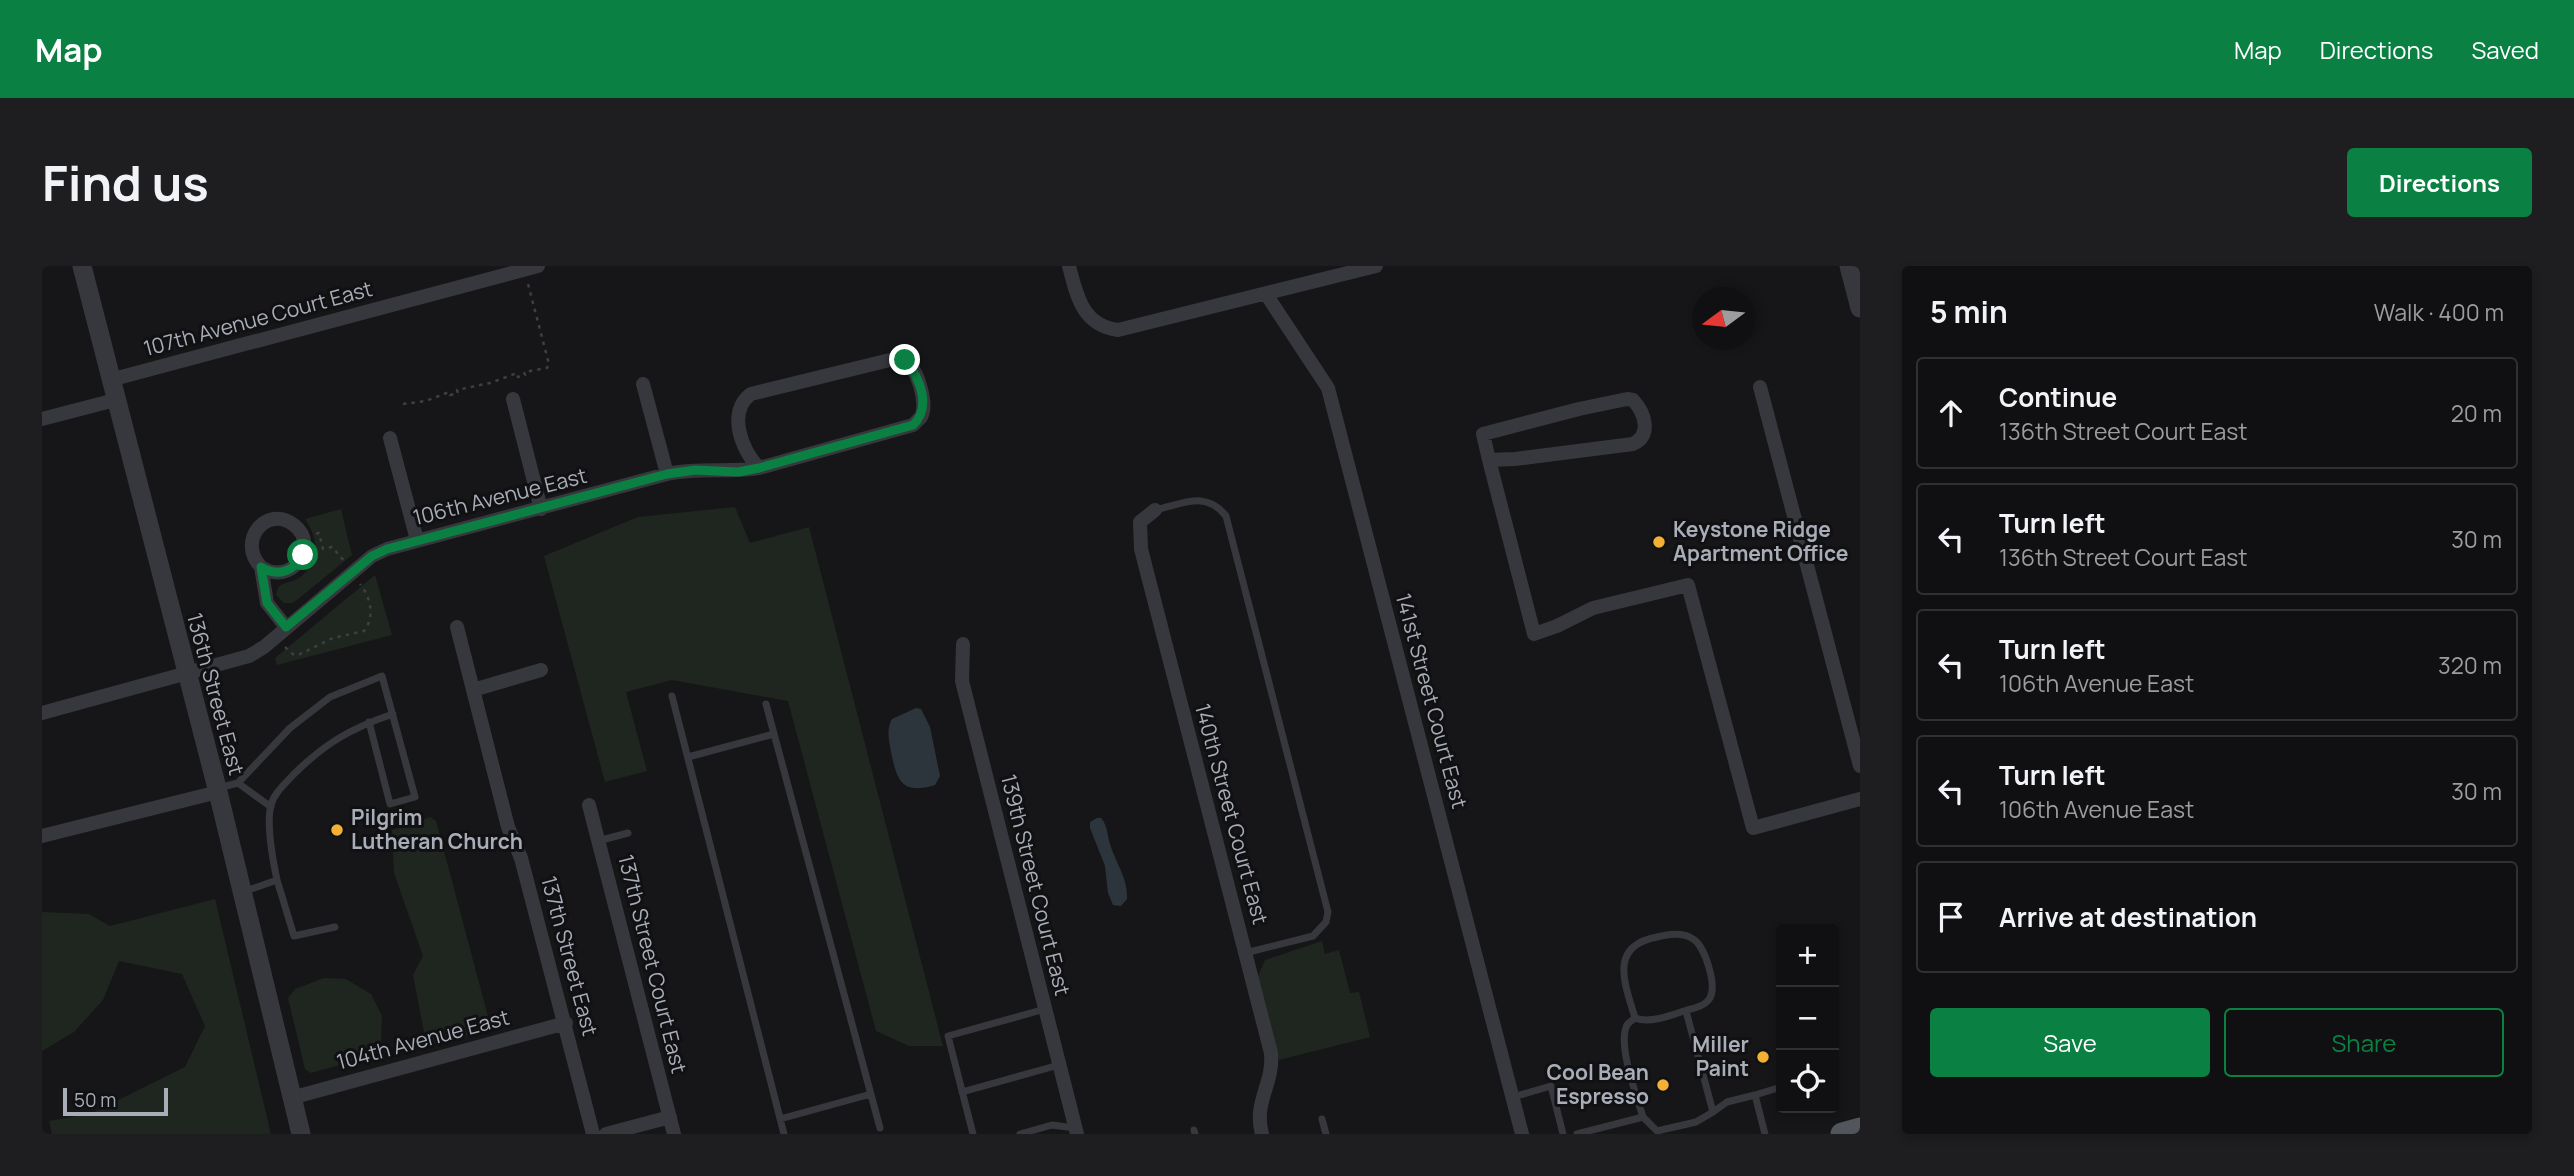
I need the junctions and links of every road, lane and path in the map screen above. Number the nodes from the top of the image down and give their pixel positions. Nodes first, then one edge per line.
1 (82, 266) edge
2 (538, 266) edge
3 (1069, 266) edge
4 (1376, 266) edge
5 (1849, 266) edge
6 (523, 270) junction
7 (1266, 294) junction
8 (1860, 308) edge
9 (110, 380) junction
10 (643, 384) dead end
11 (1759, 387) dead end
12 (513, 399) dead end
13 (115, 400) junction
14 (403, 404) dead end
15 (42, 419) edge
16 (390, 438) dead end
17 (1489, 460) junction
18 (759, 468) junction
19 (667, 474) junction
20 (541, 509) junction
21 (1155, 510) joint
22 (312, 535) dead end
23 (417, 540) junction
24 (345, 562) dead end
25 (261, 567) dead end
26 (360, 584) dead end
27 (286, 627) junction
28 (457, 627) dead end
29 (963, 644) dead end
30 (285, 647) dead end
31 (541, 670) dead end
32 (186, 673) junction
33 (473, 690) junction
34 (672, 696) dead end
35 (766, 704) dead end
36 (42, 713) edge
37 (393, 714) junction
38 (369, 722) junction
39 (775, 734) junction
40 (688, 757) junction
41 (1860, 766) edge
42 (238, 783) junction
43 (217, 790) junction
44 (1860, 799) edge
45 (589, 805) dead end
46 (271, 807) junction
47 (628, 834) dead end
48 (42, 836) edge
49 (598, 841) junction
50 (277, 880) junction
51 (242, 892) junction
52 (335, 927) dead end
53 (1245, 953) junction
54 (1045, 1009) junction
55 (1686, 1011) junction
56 (1635, 1018) junction
57 (566, 1023) junction
58 (1059, 1065) junction
59 (1776, 1089) edge
60 (962, 1091) junction
61 (871, 1094) junction
62 (1755, 1095) junction
63 (1513, 1097) junction
64 (291, 1098) junction
65 (1713, 1112) junction
66 (670, 1117) junction
67 (1643, 1117) junction
68 (780, 1119) junction
69 (1322, 1119) dead end
70 (880, 1128) dead end
71 (1860, 1129) edge
72 (1077, 1131) edge
73 (1658, 1133) edge
74 (301, 1134) edge
75 (593, 1134) edge
76 (606, 1134) edge
77 (674, 1134) edge
78 (783, 1134) edge
79 (973, 1134) edge
80 (1020, 1134) edge
81 (1262, 1134) edge
82 (1326, 1134) edge
83 (1522, 1134) edge
84 (1563, 1134) edge
85 (1577, 1134) edge
86 (1765, 1134) edge
87 (1842, 1134) edge

1 - 9 street, 136th Street East
2 - 6 street, 107th Avenue Court East
3 - 7 street
4 - 7 street
5 - 8 street
6 - 9 street, 107th Avenue Court East
6 - 14 path
7 - 63 street, 141st Street Court East
9 - 13 street, 136th Street East
10 - 19 street
11 - 41 street
12 - 20 street
13 - 15 street
13 - 32 street, 136th Street East
16 - 23 street
17 - 17 street
17 - 44 street
18 - 18 street, 106th Avenue East
18 - 19 street, 106th Avenue East
19 - 20 street, 106th Avenue East
20 - 23 street, 106th Avenue East
21 - 53 street, 140th Street Court East
21 - 53 lane
22 - 24 path
23 - 27 street, 106th Avenue East
25 - 27 street
26 - 30 path
27 - 32 street, 106th Avenue East
28 - 33 street, 137th Street East
29 - 54 street, 139th Street Court East
31 - 33 street
32 - 36 street, 106th Avenue East
32 - 43 street, 136th Street East
33 - 57 street, 137th Street East
34 - 40 lane
35 - 39 lane
37 - 38 lane
37 - 38 lane
37 - 42 lane
38 - 46 lane
39 - 40 lane
39 - 61 lane
40 - 68 lane
42 - 43 lane
42 - 46 lane
43 - 48 street
43 - 51 street, 136th Street East
45 - 49 street, 137th Street Court East
46 - 50 lane
47 - 49 lane
49 - 66 street, 137th Street Court East
50 - 51 lane
50 - 52 lane
51 - 64 street, 136th Street East
53 - 81 street, 140th Street Court East
54 - 58 street, 139th Street Court East
54 - 60 lane
55 - 56 lane
55 - 56 lane
55 - 65 lane
56 - 67 lane
57 - 64 street, 104th Avenue East
57 - 75 street, 137th Street East
58 - 60 lane
58 - 72 street, 139th Street Court East
59 - 62 lane
60 - 79 lane
61 - 68 lane
61 - 70 lane
62 - 65 lane
62 - 86 lane
63 - 83 street, 141st Street Court East
63 - 84 lane
64 - 74 street, 136th Street East
65 - 73 lane
66 - 76 street
66 - 77 street, 137th Street Court East
67 - 73 lane
67 - 85 lane
68 - 78 lane
69 - 82 lane
71 - 87 main road
72 - 80 lane

